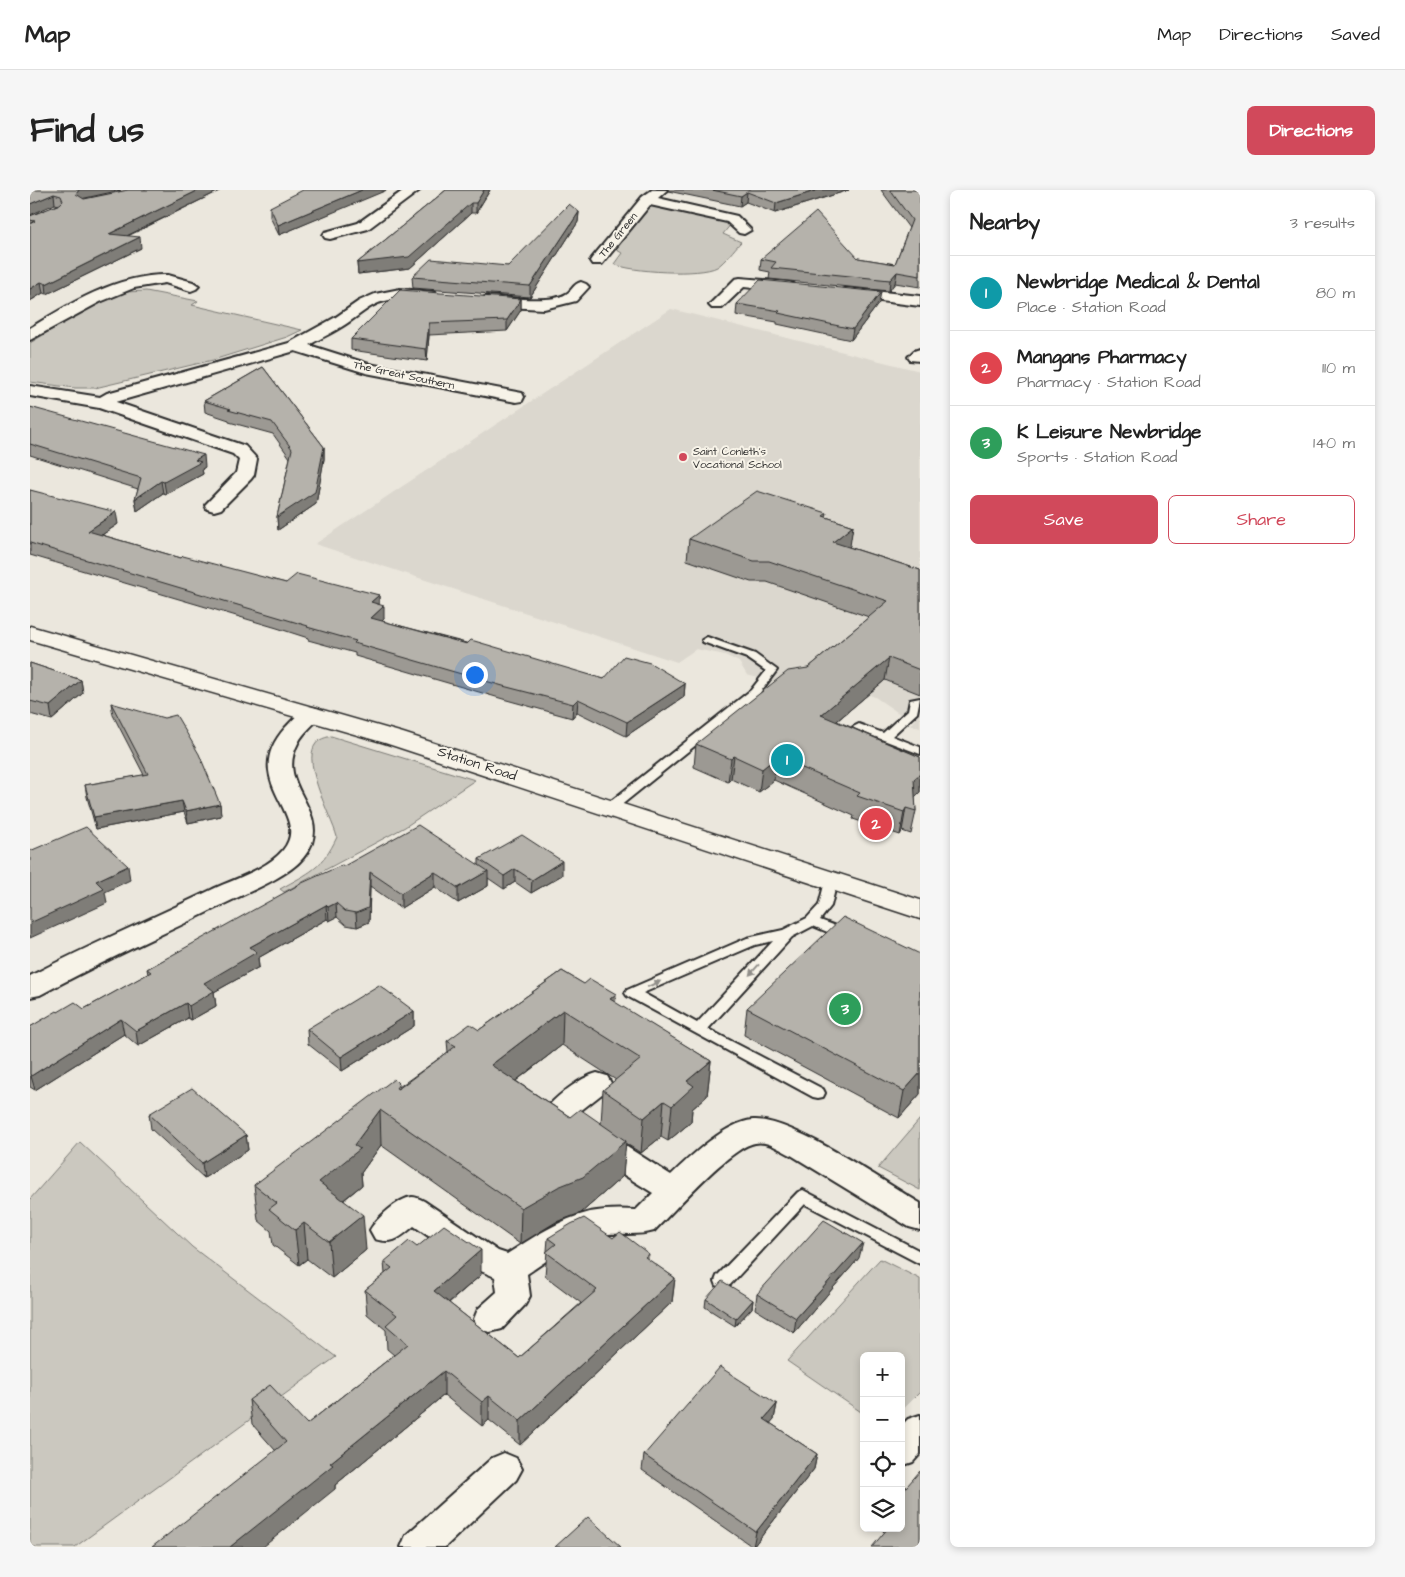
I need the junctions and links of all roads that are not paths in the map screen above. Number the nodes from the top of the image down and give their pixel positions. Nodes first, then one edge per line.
1 (413, 190) edge
2 (660, 190) edge
3 (646, 200) junction
4 (744, 230) dead end
5 (330, 235) dead end
6 (597, 261) dead end
7 (191, 286) dead end
8 (581, 287) dead end
9 (807, 289) edge
10 (835, 292) edge
11 (443, 297) edge
12 (470, 299) edge
13 (920, 301) edge
14 (716, 305) dead end
15 (30, 334) edge
16 (295, 346) junction
17 (30, 391) edge
18 (516, 397) dead end
19 (102, 403) junction
20 (214, 505) dead end
21 (30, 633) edge
22 (707, 640) dead end
23 (920, 701) edge
24 (312, 714) junction
25 (859, 726) dead end
26 (885, 737) junction
27 (920, 752) edge
28 (610, 808) junction
29 (831, 881) junction
30 (920, 910) edge
31 (812, 921) junction
32 (786, 934) junction
33 (857, 938) edge
34 (30, 988) edge
35 (699, 1030) junction
36 (597, 1083) dead end
37 (818, 1093) dead end
38 (674, 1192) junction
39 (920, 1218) edge
40 (386, 1230) dead end
41 (920, 1258) edge
42 (510, 1269) junction
43 (723, 1281) edge
44 (490, 1319) dead end
45 (920, 1430) edge
46 (905, 1447) edge
47 (504, 1470) dead end
48 (418, 1547) edge

1 - 5 street
2 - 3 street, The Green
3 - 4 street
3 - 6 street, The Green
7 - 15 street
8 - 12 street
9 - 14 street
10 - 13 street
11 - 16 street
16 - 18 street, The Great Southern
16 - 19 street
17 - 19 street
19 - 20 street
21 - 24 main road, Station Road
22 - 28 lane
23 - 26 lane
24 - 28 main road, Station Road
24 - 34 street
25 - 26 lane
26 - 27 lane
28 - 29 main road, Station Road
29 - 30 main road, Station Road
29 - 31 lane
31 - 32 lane
31 - 33 lane
32 -> 35 lane
35 -> 32 lane
35 - 37 lane
36 - 38 street
38 - 39 street
38 - 42 street
40 - 42 street
41 - 43 lane
42 - 44 street
45 - 46 street
47 - 48 street

